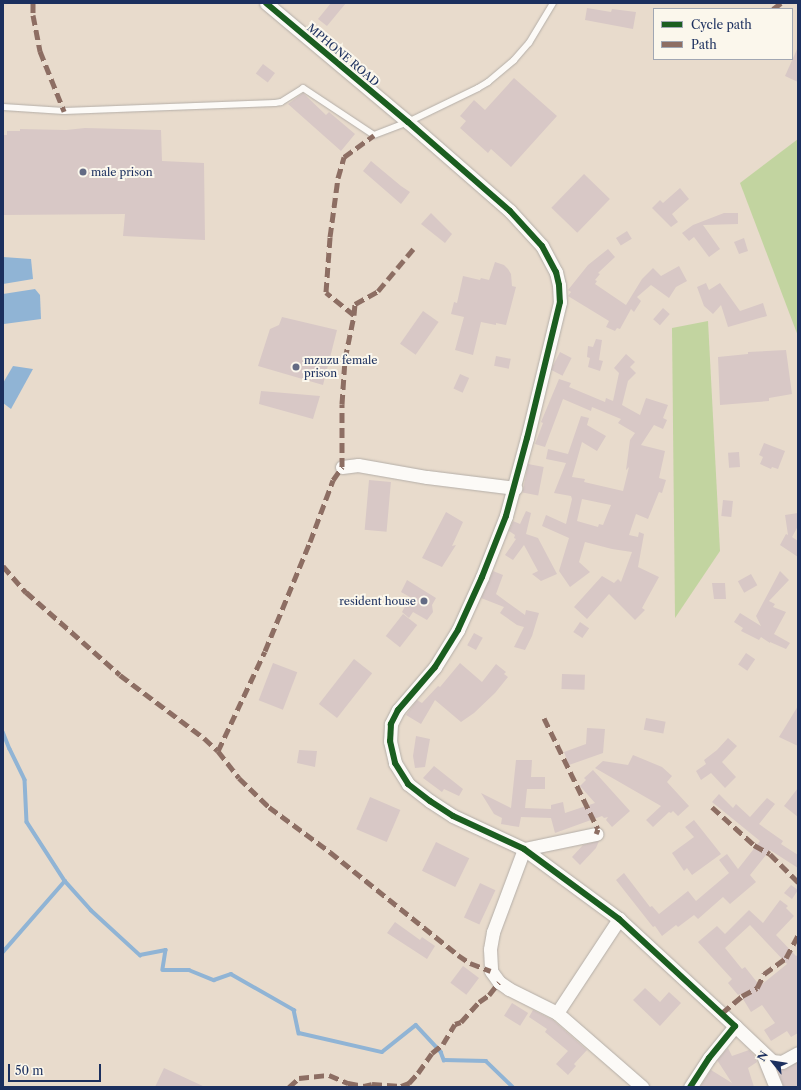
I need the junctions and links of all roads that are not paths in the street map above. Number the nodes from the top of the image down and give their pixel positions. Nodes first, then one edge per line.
1 (266, 3) edge
2 (553, 3) edge
3 (3, 107) edge
4 (408, 122) junction
5 (342, 467) dead end
6 (515, 488) junction
7 (596, 834) dead end
8 (524, 849) junction
9 (619, 919) junction
10 (557, 1013) junction
11 (735, 1026) junction
12 (762, 1053) junction
13 (798, 1053) edge
14 (642, 1087) edge
15 (690, 1087) edge
16 (776, 1087) edge

1 - 4 street, MPHONE ROAD
2 - 4 lane
3 - 4 lane
4 - 6 street, MPHONE ROAD
5 - 6 street
6 - 8 street, MPHONE ROAD
7 - 8 street
8 - 9 street, MPHONE ROAD
8 - 10 street
9 - 10 street
9 - 11 street, MPHONE ROAD
10 - 14 street
11 - 12 street, MPHONE ROAD
11 - 15 street
12 - 13 street
12 - 16 street

